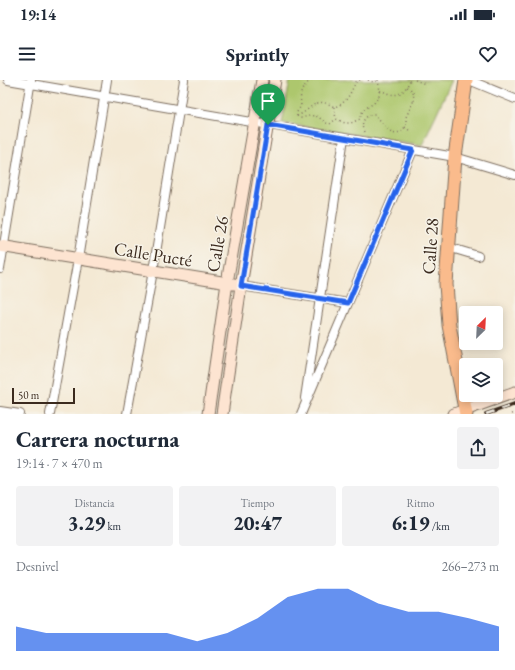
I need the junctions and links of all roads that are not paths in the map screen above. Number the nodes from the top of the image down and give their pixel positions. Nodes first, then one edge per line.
1 (8, 80) edge
2 (107, 80) edge
3 (184, 80) edge
4 (262, 80) edge
5 (275, 80) edge
6 (467, 80) edge
7 (31, 82) edge
8 (104, 97) junction
9 (515, 99) edge
10 (179, 110) junction
11 (255, 123) junction
12 (268, 125) junction
13 (344, 138) junction
14 (413, 150) junction
15 (455, 158) junction
16 (515, 175) edge
17 (2, 246) edge
18 (448, 247) junction
19 (478, 256) dead end
20 (78, 259) junction
21 (0, 269) edge
22 (153, 271) junction
23 (228, 283) junction
24 (241, 286) junction
25 (320, 298) junction
26 (348, 303) junction
27 (515, 392) edge
28 (0, 411) edge
29 (302, 413) edge
30 (462, 413) edge
31 (20, 414) edge
32 (50, 414) edge
33 (127, 414) edge
34 (208, 414) edge
35 (222, 414) edge

1 - 7 street
2 - 8 street
3 - 10 street
4 - 11 main road, Calle 26
5 - 12 main road, Calle 26
6 - 9 street
6 - 15 main road, Calle 28
7 - 8 street
7 - 17 street
8 - 10 street
8 - 20 street
10 - 11 street
10 - 22 street
11 - 12 street
11 - 23 main road, Calle 26
12 - 13 street
12 - 24 main road, Calle 26
13 - 14 street
13 - 25 street
14 - 15 street
14 - 26 street
15 - 16 street
15 - 18 main road, Calle 28
17 - 20 main road, Calle Pucté
17 - 21 street
18 - 19 street
18 - 30 main road, Calle 28
20 - 22 main road, Calle Pucté
20 - 32 street
22 - 23 main road, Calle Pucté
22 - 33 street
23 - 24 main road, Calle Pucté
23 - 34 main road, Calle 26
24 - 25 street, Calle Pucté
24 - 35 main road, Calle 26
25 - 26 street, Calle Pucté
25 - 29 street
26 - 29 street
27 - 30 main road
28 - 31 street

